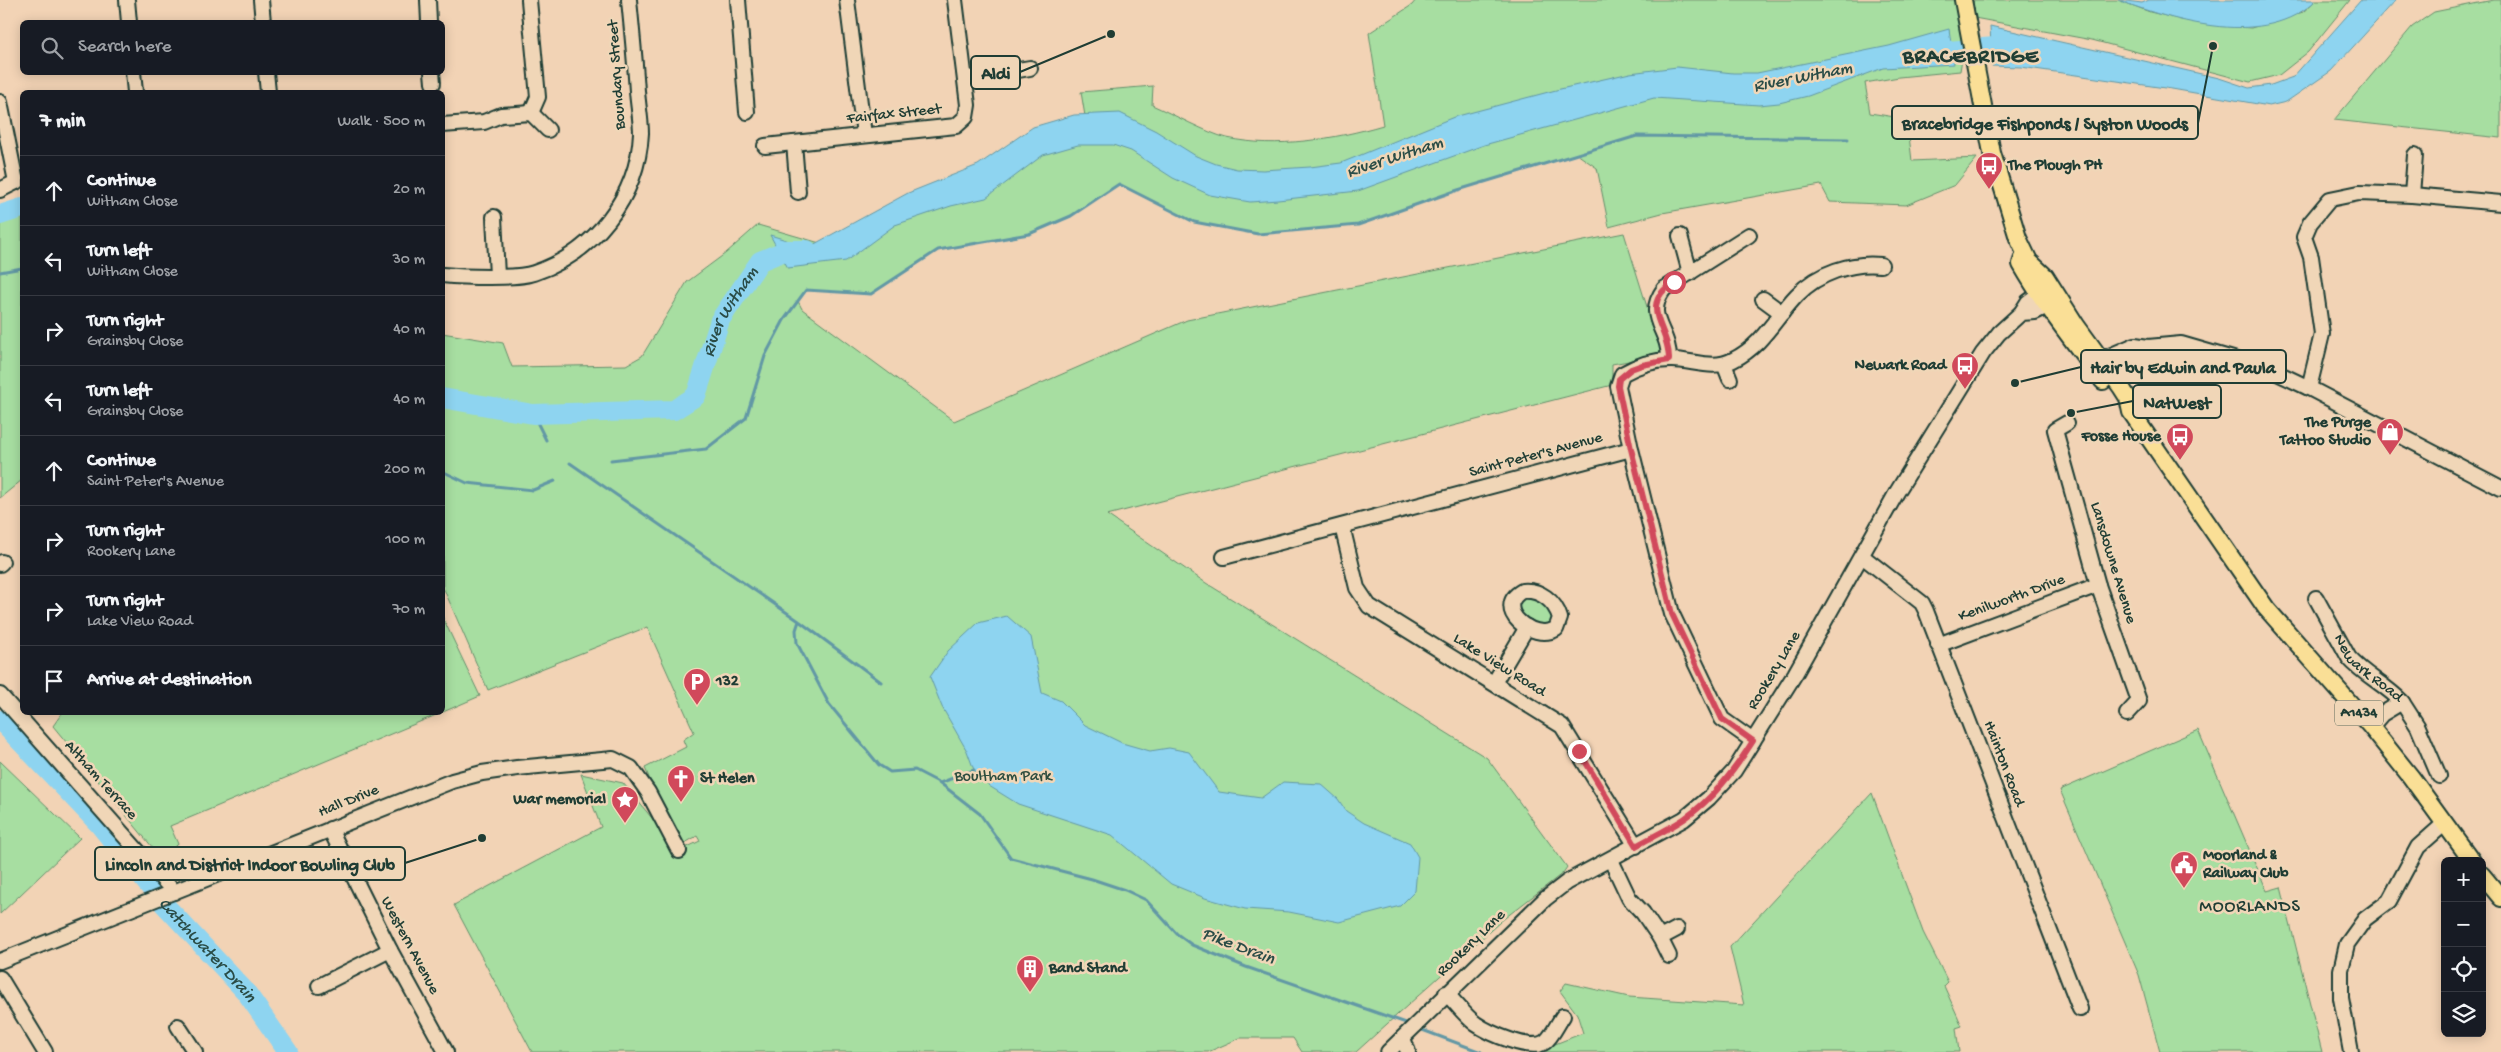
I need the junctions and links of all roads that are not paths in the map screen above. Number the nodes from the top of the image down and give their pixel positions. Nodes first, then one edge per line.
1 (127, 0) edge
2 (261, 0) edge
3 (428, 0) edge
4 (529, 0) edge
5 (630, 0) edge
6 (738, 0) edge
7 (847, 0) edge
8 (955, 0) edge
9 (1963, 0) edge
10 (129, 20) edge
11 (263, 20) edge
12 (429, 20) edge
13 (1030, 68) dead end
14 (133, 75) edge
15 (266, 75) edge
16 (965, 78) junction
17 (135, 90) edge
18 (268, 90) edge
19 (0, 102) edge
20 (747, 112) dead end
21 (531, 113) junction
22 (445, 125) edge
23 (548, 130) dead end
24 (864, 135) junction
25 (794, 143) junction
26 (765, 146) dead end
27 (2415, 155) dead end
28 (0, 190) edge
29 (798, 192) dead end
30 (2412, 195) junction
31 (2501, 203) edge
32 (494, 217) dead end
33 (1749, 235) dead end
34 (1680, 236) dead end
35 (1872, 260) dead end
36 (1690, 274) junction
37 (445, 275) edge
38 (497, 276) junction
39 (2049, 296) junction
40 (1763, 299) dead end
41 (1782, 313) junction
42 (2148, 347) junction
43 (1669, 360) junction
44 (2132, 360) junction
45 (1724, 364) junction
46 (2098, 365) junction
47 (1730, 379) dead end
48 (2119, 384) junction
49 (2309, 388) junction
50 (2132, 412) junction
51 (2067, 422) dead end
52 (1631, 449) junction
53 (2501, 488) edge
54 (1342, 526) junction
55 (1862, 556) junction
56 (1224, 557) dead end
57 (2098, 585) junction
58 (2316, 598) dead end
59 (1527, 628) dead end
60 (1938, 645) junction
61 (1494, 683) junction
62 (0, 695) edge
63 (2402, 702) junction
64 (2127, 714) dead end
65 (2371, 727) junction
66 (1753, 741) junction
67 (2439, 776) dead end
68 (2444, 823) junction
69 (330, 829) junction
70 (1636, 846) junction
71 (679, 851) dead end
72 (2469, 857) edge
73 (1611, 860) junction
74 (2486, 880) edge
75 (170, 893) junction
76 (2501, 898) edge
77 (1677, 929) dead end
78 (1660, 938) junction
79 (390, 950) junction
80 (1669, 956) dead end
81 (0, 961) edge
82 (0, 978) edge
83 (319, 986) dead end
84 (1446, 993) junction
85 (2080, 1009) dead end
86 (1563, 1016) dead end
87 (178, 1026) dead end
88 (1406, 1035) junction
89 (45, 1052) edge
90 (195, 1052) edge
91 (446, 1052) edge
92 (1388, 1052) edge
93 (1408, 1052) edge
94 (2351, 1052) edge

1 - 10 street
2 - 11 street
3 - 12 street
4 - 21 street
5 - 38 street, Boundary Street
6 - 20 street
7 - 24 street
8 - 16 street, Fairfax Street
9 - 39 main road
13 - 16 street
14 - 17 street
15 - 18 street
16 - 24 street, Fairfax Street
19 - 28 street
21 - 22 street
21 - 23 street
24 - 25 street, Fairfax Street
25 - 26 street, Fairfax Street
25 - 29 street
27 - 30 street
30 - 31 street
30 - 49 street
32 - 38 street
33 - 36 street
34 - 36 street
35 - 41 street
36 - 43 street
37 - 38 street, Boundary Street
39 - 46 main road, A1434
39 - 55 street, Rookery Lane
40 - 41 street
41 - 45 street
42 - 44 street
42 - 46 street
42 - 49 street
43 - 45 street
43 - 52 street
44 - 46 street
44 - 48 main road
45 - 47 street
46 - 48 main road, A1434
46 - 50 main road, A1434
48 - 50 main road, A1434
49 - 53 street
50 - 65 main road, A1434
51 - 57 street, Lansdowne Avenue
52 - 54 street, Saint Peter's Avenue
52 - 66 street
54 - 56 street, Saint Peter's Avenue
54 - 61 street, Lake View Road
55 - 60 street, Hainton Road
55 - 66 street, Rookery Lane
57 - 60 street, Kenilworth Drive
57 - 64 street, Lansdowne Avenue
58 - 63 street, Newark Road
59 - 61 street
60 - 85 street, Hainton Road
61 - 70 street, Lake View Road
62 - 75 street, Altham Terrace
63 - 65 street, Newark Road
63 - 67 street
65 - 68 main road, A1434
66 - 70 street, Rookery Lane
68 - 72 main road, A1434
68 - 94 street
69 - 71 street, Hall Drive
69 - 75 street, Hall Drive
69 - 79 street, Western Avenue
70 - 73 street, Rookery Lane
73 - 78 street
73 - 84 street, Rookery Lane
74 - 76 main road
75 - 81 street, Hall Drive
77 - 78 street
78 - 80 street
79 - 83 street
79 - 91 street, Western Avenue
82 - 89 street
84 - 86 street
84 - 88 street, Rookery Lane
87 - 90 street
88 - 92 street, Rookery Lane
88 - 93 street

